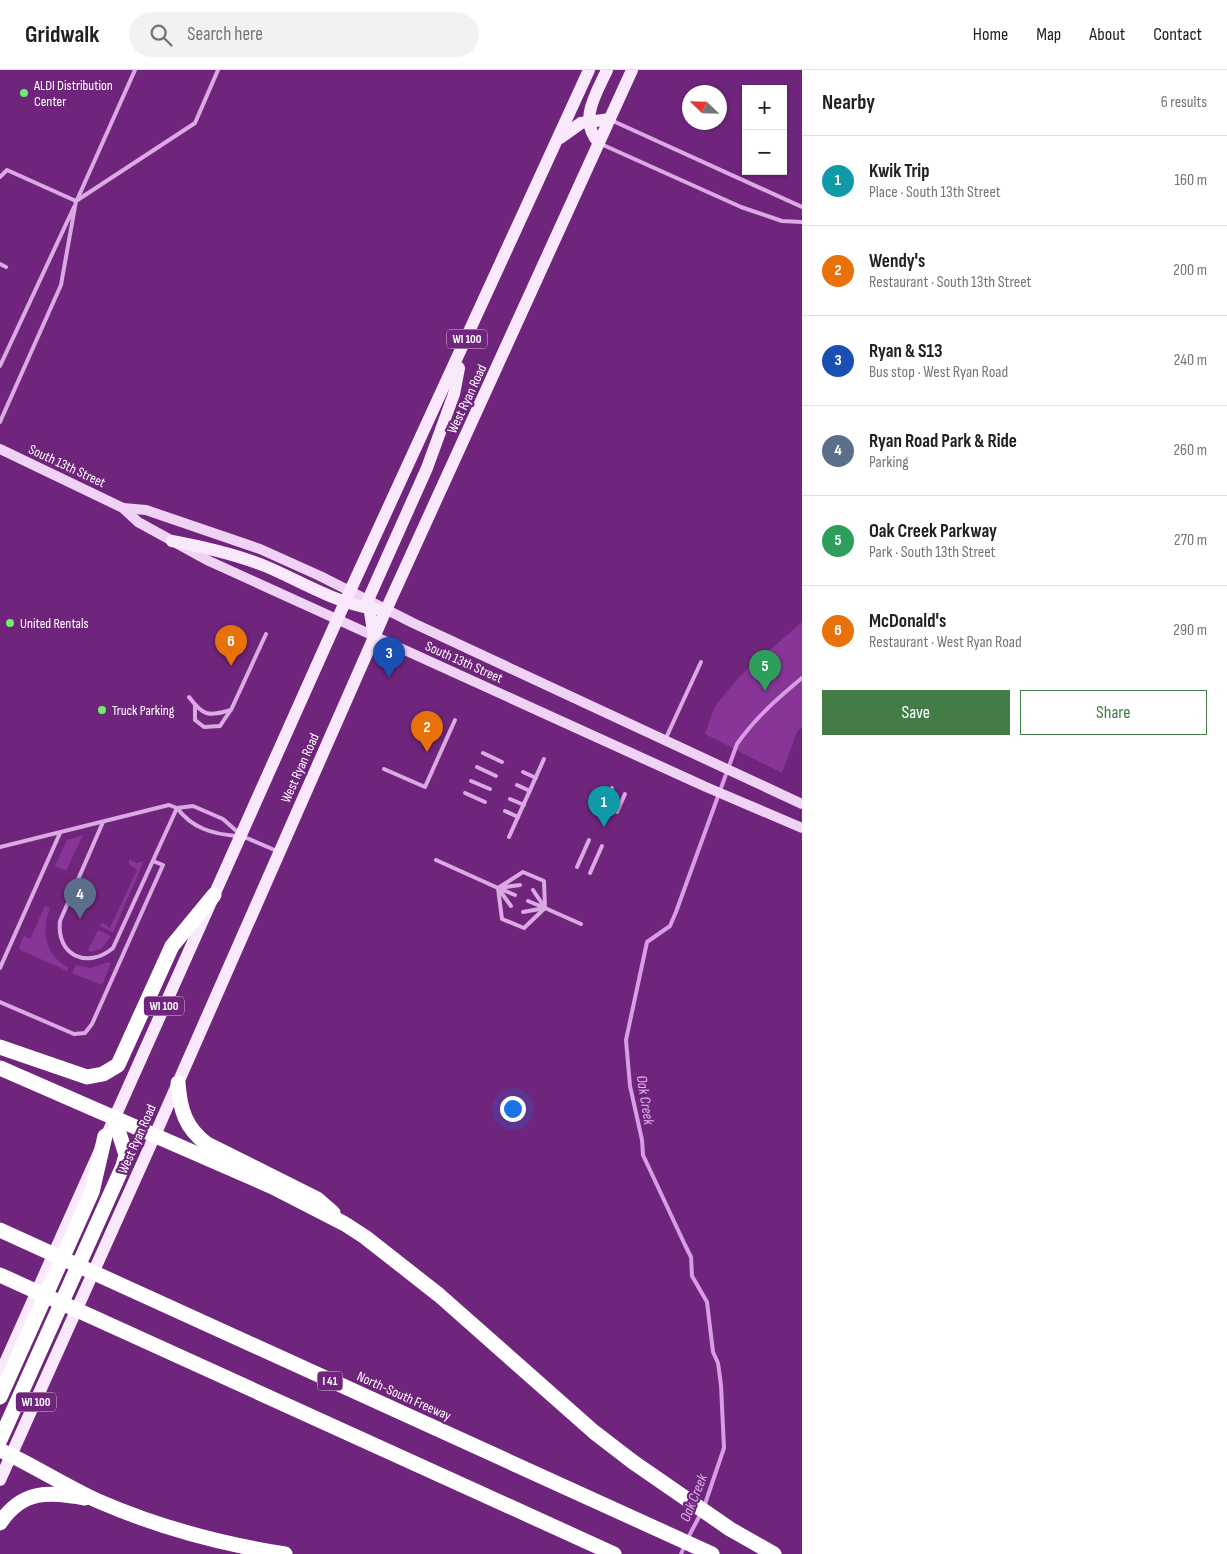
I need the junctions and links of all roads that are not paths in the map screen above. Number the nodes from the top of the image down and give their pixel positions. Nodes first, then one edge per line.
1 (135, 70) edge
2 (218, 70) edge
3 (589, 70) edge
4 (607, 70) edge
5 (632, 70) edge
6 (610, 119) junction
7 (588, 121) junction
8 (599, 143) junction
9 (552, 152) junction
10 (0, 177) edge
11 (76, 201) junction
12 (802, 206) edge
13 (802, 222) edge
14 (0, 264) edge
15 (6, 266) dead end
16 (462, 349) junction
17 (0, 366) edge
18 (0, 422) edge
19 (0, 449) edge
20 (123, 508) junction
21 (172, 541) junction
22 (348, 597) junction
23 (368, 604) junction
24 (386, 610) junction
25 (338, 620) junction
26 (266, 634) dead end
27 (374, 636) junction
28 (701, 662) dead end
29 (189, 697) dead end
30 (195, 706) junction
31 (231, 710) junction
32 (455, 720) dead end
33 (665, 740) junction
34 (483, 753) dead end
35 (544, 759) dead end
36 (502, 762) dead end
37 (477, 767) dead end
38 (384, 769) dead end
39 (523, 772) dead end
40 (496, 776) dead end
41 (536, 778) junction
42 (471, 781) dead end
43 (517, 785) dead end
44 (612, 788) dead end
45 (490, 790) dead end
46 (530, 791) junction
47 (465, 793) dead end
48 (625, 794) dead end
49 (510, 799) dead end
50 (485, 802) dead end
51 (802, 804) edge
52 (524, 805) junction
53 (604, 806) dead end
54 (177, 808) junction
55 (505, 811) dead end
56 (618, 812) dead end
57 (518, 817) junction
58 (103, 822) junction
59 (802, 828) edge
60 (60, 833) junction
61 (242, 836) junction
62 (509, 837) dead end
63 (589, 840) dead end
64 (602, 846) dead end
65 (0, 847) edge
66 (280, 852) junction
67 (436, 860) dead end
68 (153, 861) junction
69 (577, 867) dead end
70 (590, 873) dead end
71 (520, 885) dead end
72 (498, 888) junction
73 (532, 890) dead end
74 (214, 895) junction
75 (516, 895) dead end
76 (528, 901) dead end
77 (511, 906) dead end
78 (545, 908) junction
79 (523, 912) dead end
80 (581, 924) dead end
81 (0, 968) edge
82 (0, 1002) edge
83 (0, 1047) edge
84 (0, 1068) edge
85 (178, 1083) junction
86 (114, 1117) junction
87 (155, 1135) junction
88 (106, 1136) joint
89 (345, 1224) junction
90 (0, 1230) edge
91 (0, 1275) edge
92 (24, 1333) junction
93 (0, 1374) edge
94 (0, 1397) edge
95 (2, 1444) edge
96 (0, 1480) edge
97 (96, 1500) junction
98 (0, 1523) edge
99 (710, 1553) edge
100 (285, 1554) edge
101 (614, 1554) edge
102 (774, 1554) edge

1 - 11 lane
2 - 11 lane
3 - 9 main road, West Ryan Road / WI 100
4 - 7 main road
5 - 6 main road, West Ryan Road / WI 100
6 - 7 main road
6 - 8 main road, West Ryan Road / WI 100
6 - 12 lane
7 - 8 main road
7 - 9 main road
8 - 13 lane
8 - 24 main road, West Ryan Road / WI 100
9 - 16 main road, West Ryan Road / WI 100
10 - 11 lane
11 - 17 lane
11 - 18 lane
14 - 15 lane
16 - 22 main road, West Ryan Road / WI 100
16 - 23 main road
19 - 20 street, South 13th Street
20 - 21 street, South 13th Street
20 - 22 street, South 13th Street
21 - 22 main road
21 - 25 street, South 13th Street
22 - 23 main road
22 - 25 main road, West Ryan Road / WI 100
23 - 24 main road
23 - 27 main road
24 - 27 main road, West Ryan Road / WI 100
24 - 33 street, South 13th Street
25 - 27 street, South 13th Street
25 - 61 main road, West Ryan Road / WI 100
26 - 31 lane
27 - 59 street, South 13th Street
27 - 66 main road, West Ryan Road / WI 100
28 - 33 lane
29 - 30 lane
30 - 31 lane
30 - 31 lane
32 - 38 lane
33 - 51 street, South 13th Street
34 - 36 lane
35 - 41 lane
37 - 40 lane
39 - 41 lane
41 - 46 lane
42 - 45 lane
43 - 46 lane
44 - 53 lane
46 - 52 lane
47 - 50 lane
48 - 56 lane
49 - 52 lane
52 - 57 lane
54 - 58 lane
54 - 61 lane
54 - 61 lane
54 - 68 lane
55 - 57 lane
57 - 62 lane
58 - 60 lane
58 - 68 lane
60 - 65 lane
60 - 81 lane
61 - 66 lane
61 - 74 main road, West Ryan Road / WI 100
63 - 69 lane
64 - 70 lane
66 - 85 main road, West Ryan Road / WI 100
67 - 72 lane
68 - 82 lane
71 - 72 lane
72 - 75 lane
72 - 77 lane
72 - 78 lane
72 - 78 lane
73 - 78 lane
74 - 83 highway
74 - 86 main road, West Ryan Road / WI 100
76 - 78 lane
78 - 79 lane
78 - 80 lane
84 - 86 highway
85 - 87 main road, West Ryan Road / WI 100
85 - 89 highway
86 - 87 highway
86 - 88 main road, West Ryan Road / WI 100
86 - 95 highway
87 - 89 highway
87 - 95 main road, West Ryan Road / WI 100
88 - 92 highway
89 - 102 highway
90 - 99 highway, North-South Freeway / I 41
91 - 101 highway
92 - 93 main road
92 - 94 highway
95 - 96 main road, West Ryan Road / WI 100
95 - 97 highway
97 - 98 highway
97 - 100 highway

